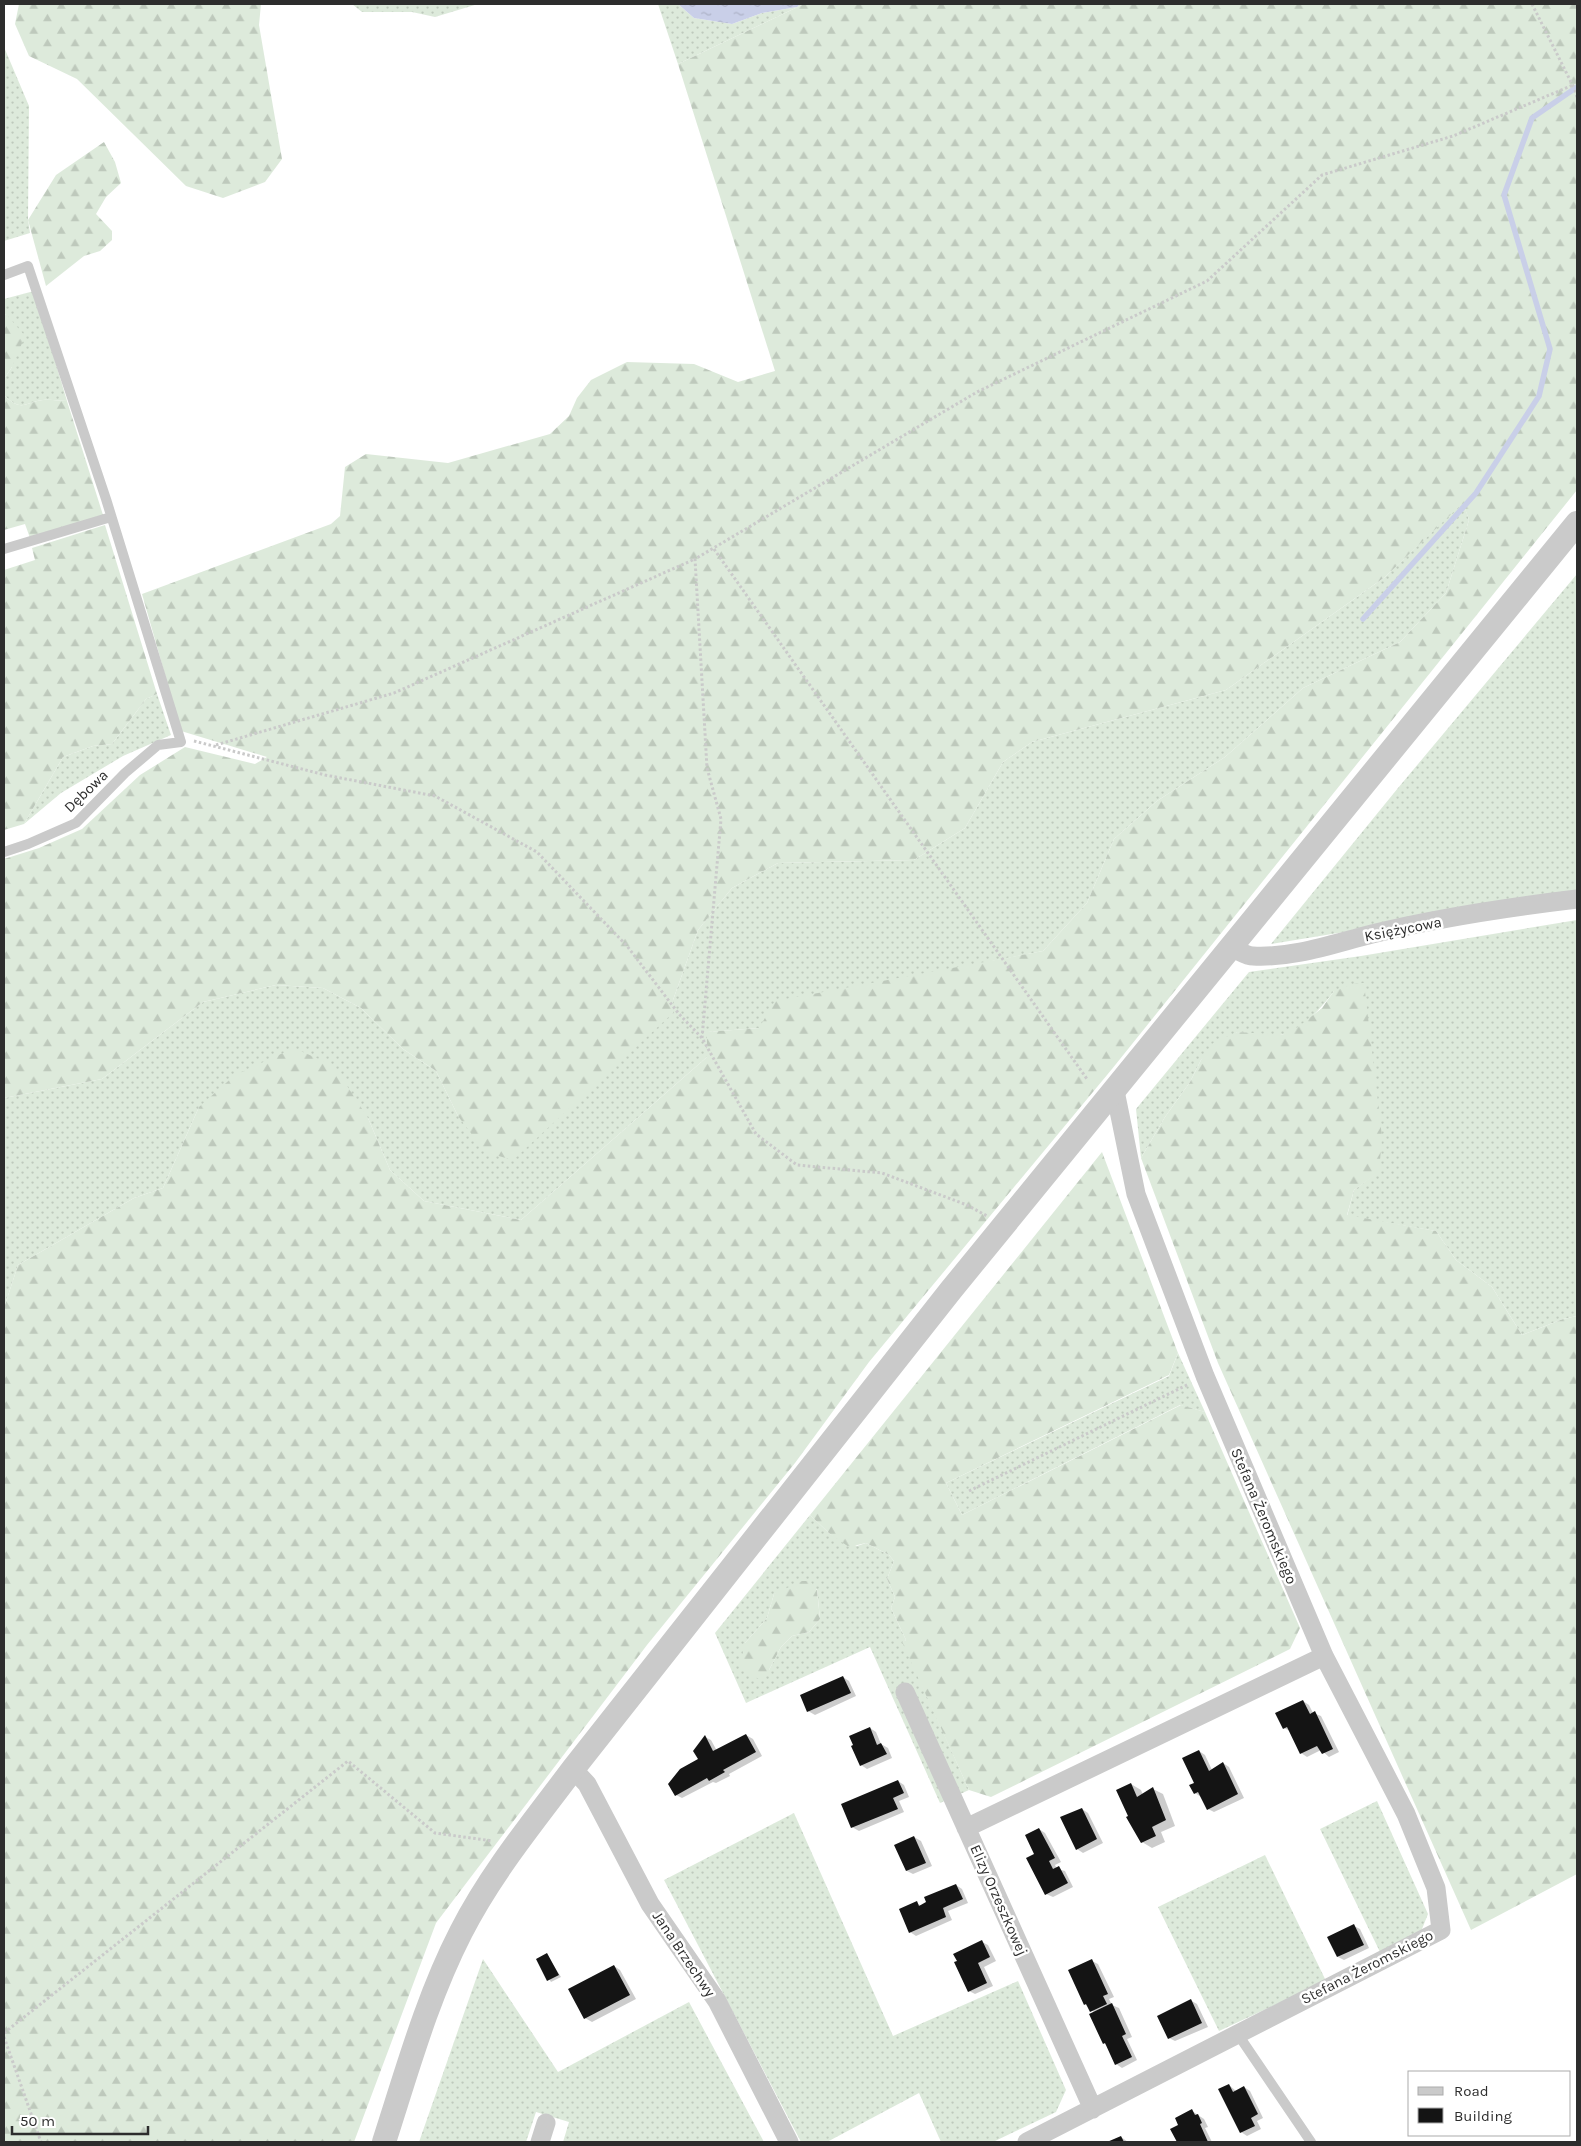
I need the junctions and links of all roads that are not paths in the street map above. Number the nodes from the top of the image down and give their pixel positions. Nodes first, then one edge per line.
1 (4, 275) edge
2 (111, 517) junction
3 (1577, 523) edge
4 (4, 549) edge
5 (4, 852) edge
6 (1577, 899) edge
7 (1232, 948) junction
8 (1115, 1091) junction
9 (1324, 1656) junction
10 (905, 1692) dead end
11 (573, 1769) junction
12 (966, 1828) junction
13 (1237, 2033) junction
14 (1094, 2109) junction
15 (546, 2123) dead end
16 (384, 2142) edge
17 (540, 2142) edge
18 (789, 2142) edge
19 (1027, 2142) edge
20 (1311, 2142) edge

1 - 2 lane
2 - 4 lane
2 - 5 lane, Dębowa
3 - 7 street
6 - 7 street, Księżycowa
7 - 8 street
8 - 9 street, Stefana Żeromskiego
8 - 11 street
9 - 12 street
9 - 13 street, Stefana Żeromskiego
10 - 12 street, Elizy Orzeszkowej
11 - 16 street
11 - 18 street, Jana Brzechwy
12 - 14 street, Elizy Orzeszkowej
13 - 14 street, Stefana Żeromskiego
13 - 20 lane
14 - 19 street, Stefana Żeromskiego
15 - 17 street

